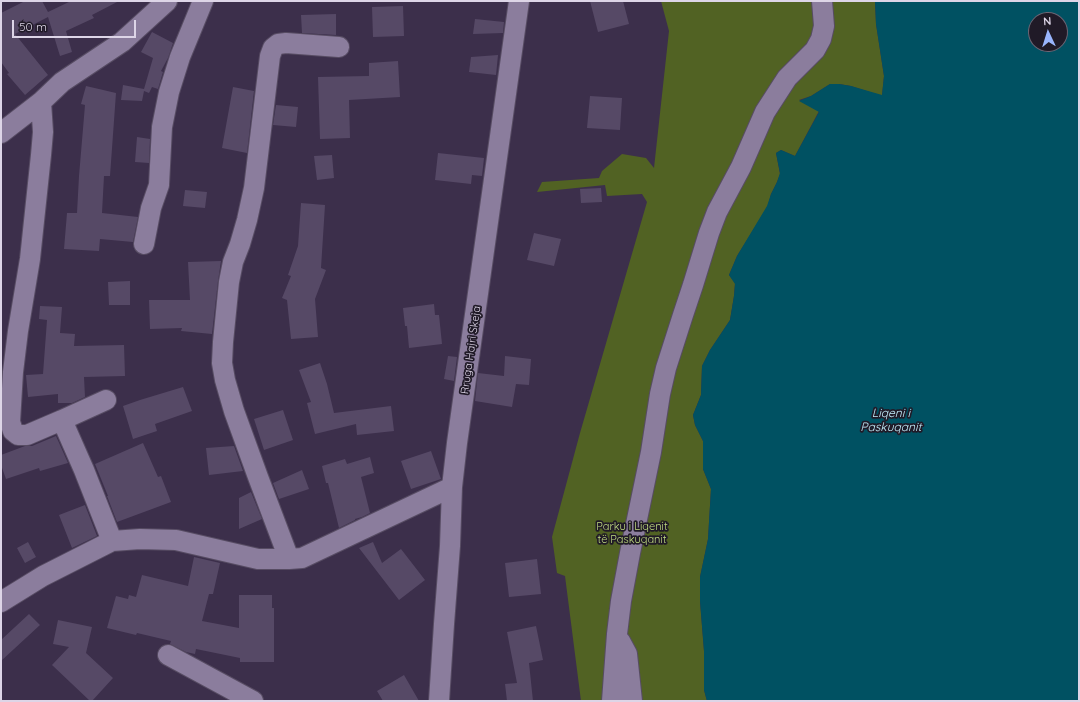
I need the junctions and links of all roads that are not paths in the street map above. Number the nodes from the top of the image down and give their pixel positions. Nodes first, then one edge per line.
1 (167, 1) edge
2 (203, 1) edge
3 (519, 1) edge
4 (822, 1) edge
5 (339, 47) dead end
6 (41, 102) junction
7 (1, 133) edge
8 (144, 244) dead end
9 (106, 400) dead end
10 (62, 420) junction
11 (452, 487) junction
12 (112, 541) junction
13 (289, 559) junction
14 (1, 602) edge
15 (617, 634) junction
16 (168, 655) dead end
17 (253, 701) edge
18 (439, 701) edge
19 (612, 701) edge
20 (632, 701) edge

1 - 6 street
2 - 8 street
3 - 11 street, Rruga Hajri Skeja
4 - 15 street
5 - 13 street
6 - 7 street
6 - 10 street
9 - 10 street
10 - 12 street
11 - 13 street
11 - 18 street, Rruga Hajri Skeja
12 - 13 street
12 - 14 street
15 - 19 street
15 - 20 street
16 - 17 street

